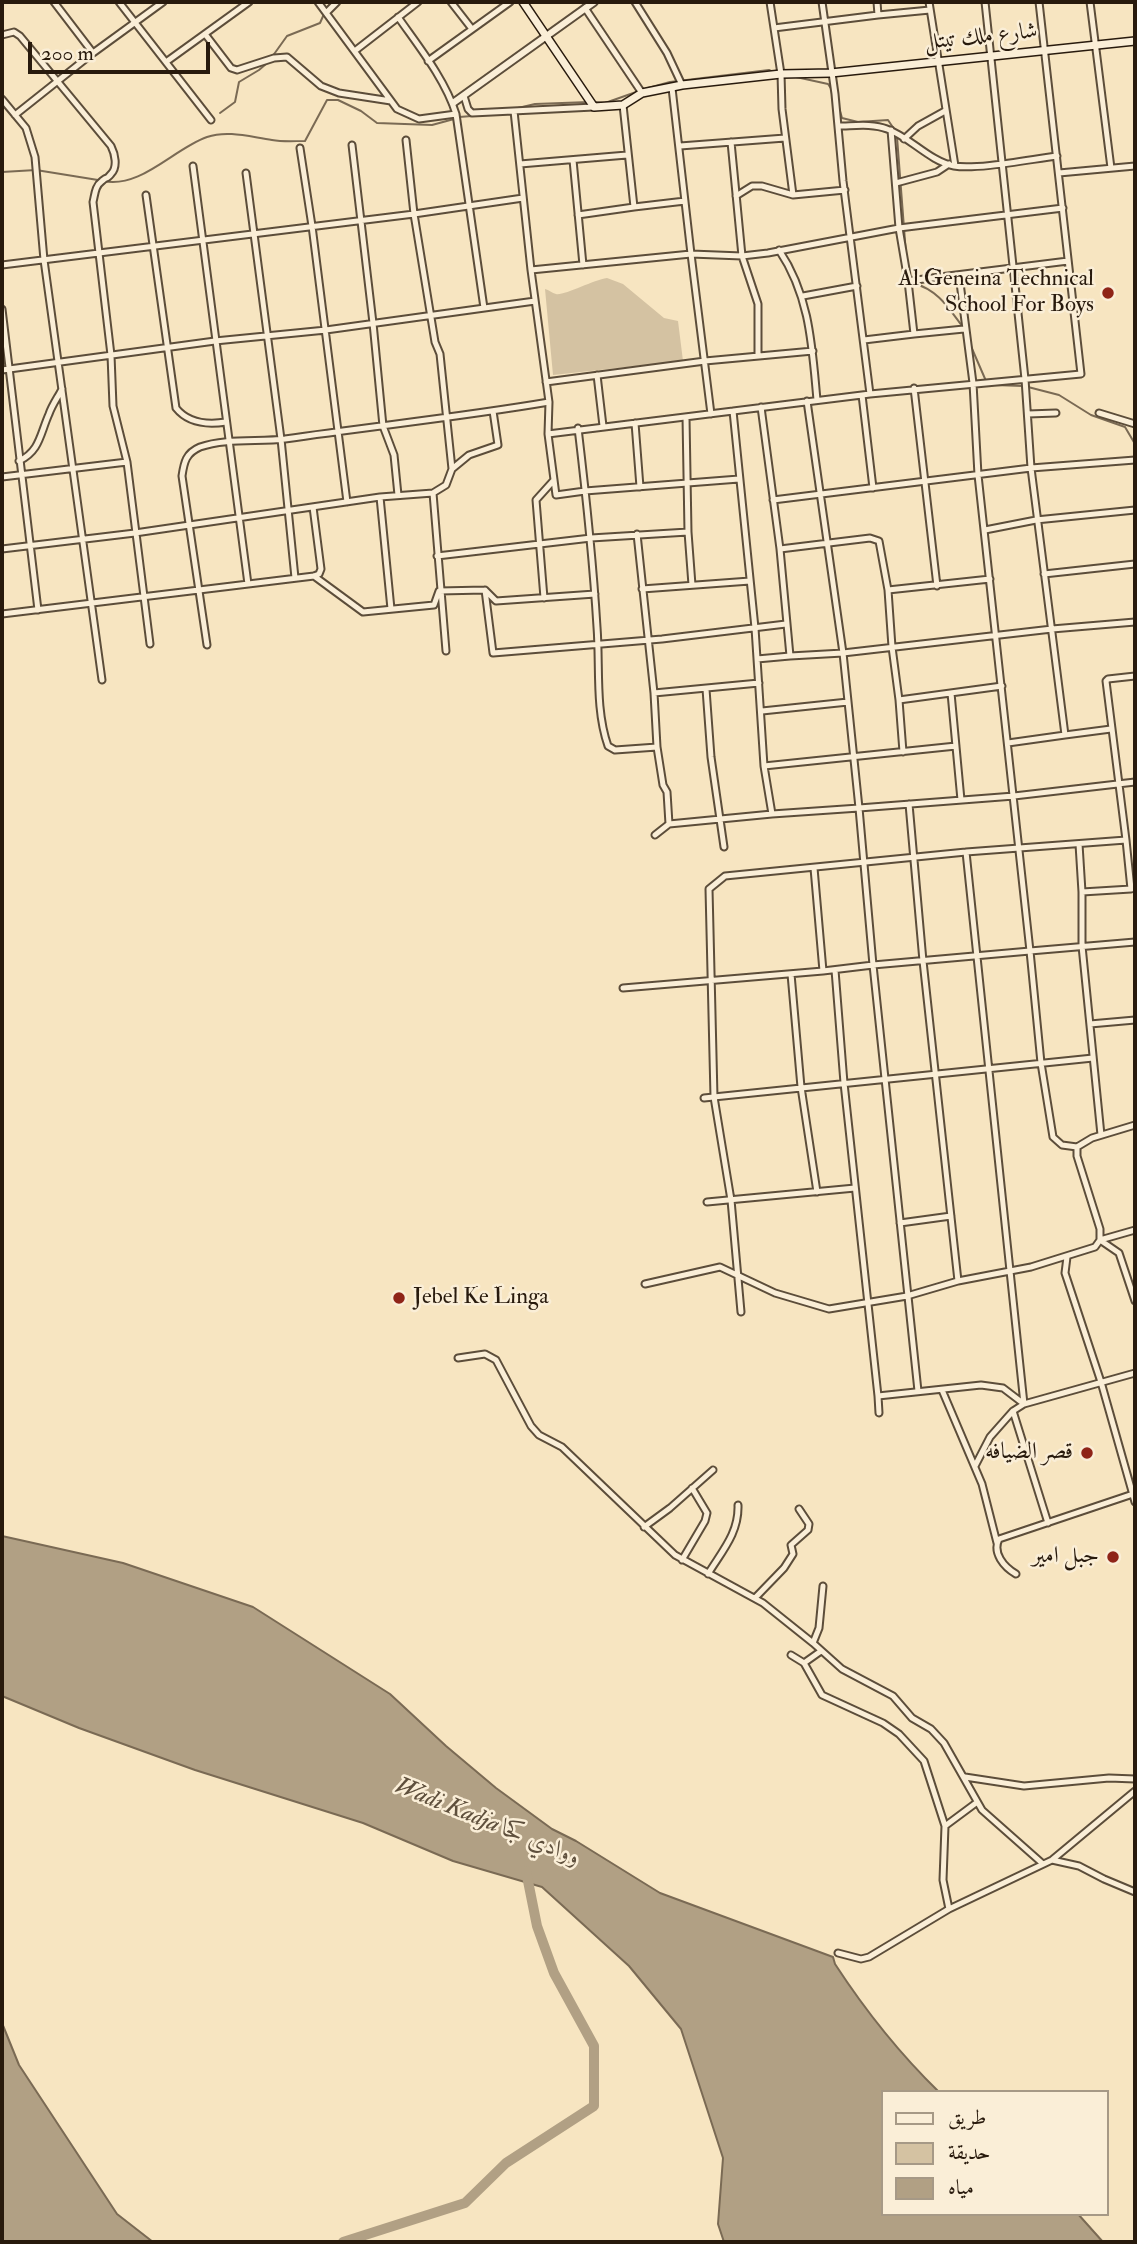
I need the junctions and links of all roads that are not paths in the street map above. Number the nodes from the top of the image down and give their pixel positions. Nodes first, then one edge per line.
1 (54, 2) edge
2 (119, 2) edge
3 (163, 2) edge
4 (249, 2) edge
5 (318, 2) edge
6 (337, 2) edge
7 (418, 2) edge
8 (451, 2) edge
9 (510, 2) edge
10 (523, 2) edge
11 (635, 2) edge
12 (770, 2) edge
13 (822, 2) edge
14 (929, 2) edge
15 (985, 2) edge
16 (1039, 2) edge
17 (1090, 2) edge
18 (590, 4) edge
19 (879, 4) edge
20 (930, 10) junction
21 (327, 12) junction
22 (878, 15) junction
23 (398, 17) junction
24 (825, 21) junction
25 (135, 22) junction
26 (774, 28) junction
27 (472, 29) junction
28 (205, 34) junction
29 (2, 35) edge
30 (547, 35) junction
31 (1135, 41) edge
32 (1095, 45) junction
33 (356, 50) junction
34 (1045, 50) junction
35 (93, 53) junction
36 (991, 57) junction
37 (428, 61) junction
38 (166, 62) junction
39 (939, 62) junction
40 (831, 73) junction
41 (781, 74) junction
42 (57, 82) junction
43 (682, 85) junction
44 (672, 88) junction
45 (642, 93) junction
46 (464, 96) junction
47 (2, 99) edge
48 (391, 101) junction
49 (453, 103) junction
50 (623, 105) junction
51 (594, 107) junction
52 (514, 111) junction
53 (945, 111) junction
54 (456, 114) junction
55 (15, 115) junction
56 (211, 120) dead end
57 (838, 126) junction
58 (891, 130) junction
59 (785, 138) junction
60 (904, 139) junction
61 (406, 140) dead end
62 (731, 142) junction
63 (352, 145) dead end
64 (680, 146) junction
65 (300, 148) dead end
66 (627, 155) junction
67 (1057, 156) junction
68 (573, 160) junction
69 (1002, 162) junction
70 (520, 164) junction
71 (952, 165) junction
72 (192, 166) dead end
73 (1135, 166) edge
74 (1111, 168) junction
75 (246, 173) dead end
76 (1059, 173) junction
77 (896, 183) junction
78 (845, 190) junction
79 (146, 195) dead end
80 (793, 195) junction
81 (736, 196) junction
82 (523, 198) junction
83 (685, 201) junction
84 (468, 206) junction
85 (634, 207) junction
86 (1063, 208) junction
87 (414, 214) junction
88 (578, 215) junction
89 (1007, 215) junction
90 (362, 220) junction
91 (312, 226) junction
92 (900, 228) junction
93 (254, 233) junction
94 (850, 236) junction
95 (202, 239) junction
96 (153, 245) junction
97 (779, 250) junction
98 (99, 253) junction
99 (691, 254) junction
100 (742, 256) junction
101 (44, 260) junction
102 (1068, 261) junction
103 (2, 265) edge
104 (583, 265) junction
105 (1012, 267) junction
106 (531, 270) junction
107 (958, 275) junction
108 (908, 281) junction
109 (856, 286) junction
110 (803, 296) junction
111 (535, 301) junction
112 (2, 309) edge
113 (484, 309) junction
114 (432, 316) junction
115 (373, 323) junction
116 (964, 329) junction
117 (326, 330) junction
118 (914, 334) junction
119 (268, 336) junction
120 (864, 340) junction
121 (215, 341) junction
122 (167, 348) junction
123 (813, 351) junction
124 (111, 355) junction
125 (758, 356) junction
126 (705, 361) junction
127 (59, 363) junction
128 (5, 369) edge
129 (597, 375) junction
130 (1025, 379) junction
131 (546, 382) junction
132 (973, 383) junction
133 (915, 388) junction
134 (62, 389) junction
135 (870, 394) junction
136 (862, 395) junction
137 (817, 400) junction
138 (807, 401) junction
139 (549, 402) junction
140 (761, 407) junction
141 (493, 411) junction
142 (733, 411) junction
143 (1056, 412) dead end
144 (1099, 412) dead end
145 (711, 414) junction
146 (1028, 414) junction
147 (687, 417) junction
148 (446, 418) junction
149 (226, 422) junction
150 (635, 423) junction
151 (1135, 424) edge
152 (383, 426) junction
153 (603, 426) junction
154 (578, 428) junction
155 (338, 431) junction
156 (548, 434) junction
157 (281, 439) junction
158 (228, 443) junction
159 (1135, 460) edge
160 (19, 461) junction
161 (127, 462) junction
162 (74, 468) junction
163 (1031, 468) junction
164 (452, 469) junction
165 (21, 474) junction
166 (978, 475) junction
167 (2, 477) edge
168 (739, 479) junction
169 (554, 480) junction
170 (925, 482) junction
171 (689, 483) junction
172 (640, 486) junction
173 (873, 488) junction
174 (586, 491) junction
175 (433, 493) junction
176 (398, 495) junction
177 (822, 495) junction
178 (380, 497) junction
179 (773, 500) junction
180 (347, 502) junction
181 (313, 507) junction
182 (289, 510) junction
183 (1135, 510) edge
184 (239, 517) junction
185 (1036, 520) junction
186 (189, 525) junction
187 (985, 530) junction
188 (688, 532) junction
189 (135, 533) junction
190 (637, 534) junction
191 (591, 538) junction
192 (83, 539) junction
193 (539, 544) junction
194 (829, 545) junction
195 (30, 546) junction
196 (2, 549) edge
197 (780, 549) junction
198 (437, 556) junction
199 (1135, 564) edge
200 (1044, 574) junction
201 (314, 576) junction
202 (295, 578) junction
203 (990, 579) junction
204 (750, 581) junction
205 (248, 584) junction
206 (692, 584) junction
207 (937, 586) junction
208 (642, 589) junction
209 (485, 590) junction
210 (888, 590) junction
211 (198, 591) junction
212 (439, 591) junction
213 (595, 594) junction
214 (144, 598) junction
215 (544, 598) junction
216 (92, 605) junction
217 (391, 609) junction
218 (38, 610) junction
219 (2, 614) edge
220 (1135, 622) edge
221 (786, 624) junction
222 (755, 628) junction
223 (1052, 629) junction
224 (997, 636) junction
225 (647, 640) junction
226 (150, 644) dead end
227 (598, 644) junction
228 (207, 645) dead end
229 (892, 647) junction
230 (446, 651) dead end
231 (843, 653) junction
232 (790, 656) junction
233 (757, 659) junction
234 (1135, 676) edge
235 (102, 680) dead end
236 (759, 683) junction
237 (1002, 686) junction
238 (706, 689) junction
239 (654, 693) junction
240 (951, 693) junction
241 (899, 700) junction
242 (848, 702) junction
243 (762, 711) junction
244 (1111, 729) junction
245 (1065, 735) junction
246 (1008, 743) junction
247 (956, 746) junction
248 (657, 747) junction
249 (903, 752) junction
250 (853, 757) junction
251 (764, 766) junction
252 (1135, 782) edge
253 (1119, 783) junction
254 (1014, 796) junction
255 (961, 800) junction
256 (909, 804) junction
257 (859, 808) junction
258 (772, 814) junction
259 (720, 819) junction
260 (669, 824) junction
261 (655, 835) dead end
262 (1126, 840) junction
263 (1079, 844) junction
264 (724, 847) dead end
265 (1019, 848) junction
266 (966, 852) junction
267 (914, 857) junction
268 (864, 862) junction
269 (814, 868) junction
270 (1133, 889) edge
271 (1082, 892) junction
272 (1135, 942) edge
273 (1082, 946) junction
274 (1030, 951) junction
275 (976, 956) junction
276 (923, 961) junction
277 (873, 965) junction
278 (835, 970) junction
279 (823, 971) junction
280 (791, 974) junction
281 (713, 980) junction
282 (623, 988) dead end
283 (1135, 1020) edge
284 (1090, 1024) junction
285 (1093, 1058) junction
286 (1041, 1063) junction
287 (988, 1068) junction
288 (935, 1073) junction
289 (884, 1078) junction
290 (844, 1083) junction
291 (801, 1087) junction
292 (714, 1097) junction
293 (704, 1098) dead end
294 (1135, 1125) edge
295 (1101, 1135) junction
296 (1077, 1147) junction
297 (855, 1188) junction
298 (817, 1192) junction
299 (731, 1200) junction
300 (707, 1202) dead end
301 (951, 1216) junction
302 (900, 1223) junction
303 (1135, 1230) edge
304 (1100, 1240) junction
305 (1067, 1256) junction
306 (1009, 1272) junction
307 (738, 1276) junction
308 (958, 1282) junction
309 (645, 1284) dead end
310 (908, 1296) junction
311 (1135, 1301) edge
312 (868, 1304) junction
313 (741, 1312) dead end
314 (458, 1358) dead end
315 (1135, 1373) edge
316 (1101, 1382) junction
317 (942, 1390) junction
318 (918, 1391) junction
319 (878, 1396) junction
320 (1024, 1404) junction
321 (1013, 1411) junction
322 (879, 1413) dead end
323 (975, 1466) junction
324 (713, 1469) dead end
325 (692, 1488) junction
326 (1133, 1494) junction
327 (1135, 1502) edge
328 (738, 1505) dead end
329 (799, 1509) dead end
330 (1048, 1522) junction
331 (644, 1527) junction
332 (997, 1543) junction
333 (682, 1560) junction
334 (708, 1574) junction
335 (1016, 1574) dead end
336 (823, 1586) dead end
337 (755, 1598) junction
338 (813, 1643) junction
339 (821, 1651) junction
340 (791, 1655) dead end
341 (804, 1663) junction
342 (965, 1777) junction
343 (1135, 1778) edge
344 (1135, 1791) edge
345 (976, 1803) junction
346 (945, 1826) junction
347 (1052, 1860) junction
348 (1043, 1864) junction
349 (1135, 1892) edge
350 (949, 1909) junction
351 (838, 1953) dead end

1 - 35 street
2 - 25 street
3 - 25 street
4 - 28 street
5 - 21 street
6 - 21 street
7 - 23 street
8 - 27 street
9 - 27 street
10 - 30 main road
11 - 43 street
12 - 26 street
13 - 24 street
14 - 20 street
15 - 36 street
16 - 34 street
17 - 32 street
18 - 30 street
18 - 45 street
19 - 22 street
20 - 22 street
20 - 39 street
21 - 33 street
22 - 24 street
23 - 33 street
23 - 37 street
24 - 26 street
24 - 40 street
25 - 35 street
25 - 38 street
26 - 41 street
27 - 37 street
28 - 38 street
28 - 48 street
29 - 42 street
30 - 46 street
30 - 51 main road
31 - 32 main road, شارع ملك تيتل
32 - 34 main road, شارع ملك تيتل
32 - 74 street
33 - 48 street
34 - 36 main road, شارع ملك تيتل
34 - 67 street
35 - 42 street
36 - 39 main road, شارع ملك تيتل
36 - 69 street
37 - 49 street
38 - 56 street
39 - 40 main road, شارع ملك تيتل
39 - 53 street
40 - 41 main road, شارع ملك تيتل
40 - 57 street
41 - 43 main road, شارع ملك تيتل
41 - 59 street
42 - 55 street
42 - 98 street
43 - 44 main road, شارع ملك تيتل
44 - 45 main road, شارع ملك تيتل
44 - 64 street
45 - 50 main road
46 - 49 street
46 - 52 street
47 - 55 street
48 - 54 street
49 - 54 street
50 - 51 main road
50 - 66 street
51 - 52 street
52 - 70 street
53 - 60 street
53 - 71 street
54 - 84 street
55 - 101 street
57 - 58 street
57 - 78 street
58 - 60 street
58 - 77 street
59 - 62 street
59 - 80 street
60 - 71 street
61 - 87 street
62 - 64 street
62 - 81 street
63 - 90 street
64 - 83 street
65 - 91 street
66 - 68 street
66 - 85 street
67 - 69 street
67 - 76 street
68 - 70 street
68 - 88 street
69 - 71 street
69 - 89 street
70 - 82 street
71 - 77 street
72 - 95 street
73 - 74 street
74 - 76 street
75 - 93 street
76 - 86 street
77 - 92 street
78 - 80 street
78 - 94 street
79 - 96 street
80 - 81 street
81 - 100 street
82 - 84 street
82 - 106 street
83 - 85 street
83 - 99 street
84 - 87 street
84 - 113 street
85 - 88 street
86 - 89 street
86 - 102 street
87 - 90 street
87 - 114 street
88 - 104 street
89 - 92 street
89 - 105 street
90 - 91 street
90 - 115 street
91 - 93 street
91 - 117 street
92 - 94 street
92 - 108 street
93 - 95 street
93 - 119 street
94 - 97 street
94 - 109 street
95 - 96 street
95 - 121 street
96 - 98 street
96 - 122 street
97 - 100 street
97 - 110 street
98 - 101 street
98 - 124 street
99 - 100 street
99 - 104 street
99 - 126 street
100 - 125 street
101 - 103 street
101 - 127 street
102 - 105 street
102 - 130 street
104 - 106 street
105 - 107 street
105 - 130 street
106 - 111 street
107 - 108 street
107 - 116 street
108 - 118 street
109 - 110 street
109 - 120 street
110 - 123 street
111 - 113 street
111 - 131 street
112 - 128 street
113 - 114 street
114 - 115 street
114 - 148 street
115 - 117 street
115 - 152 street
116 - 118 street
116 - 132 street
117 - 119 street
117 - 155 street
118 - 120 street
119 - 121 street
119 - 157 street
120 - 135 street
121 - 122 street
121 - 149 street
122 - 124 street
122 - 149 street
123 - 125 street
123 - 137 street
124 - 127 street
124 - 161 street
125 - 126 street
126 - 129 street
126 - 145 street
127 - 128 street
127 - 134 street
128 - 160 street
129 - 131 street
129 - 153 street
130 - 132 street
130 - 146 street
131 - 139 street
132 - 133 street
132 - 166 street
133 - 135 street
133 - 170 street
134 - 160 street
134 - 162 street
135 - 136 street
136 - 137 street
136 - 173 street
137 - 138 street
138 - 140 street
138 - 177 street
139 - 141 street
139 - 156 street
140 - 142 street
140 - 179 street
141 - 148 street
141 - 164 street
142 - 145 street
142 - 168 street
143 - 146 street
144 - 151 street
145 - 147 street
146 - 163 street
147 - 150 street
147 - 171 street
148 - 152 street
148 - 164 street
149 - 158 street
150 - 153 street
150 - 172 street
152 - 155 street
152 - 176 street
153 - 154 street
154 - 156 street
154 - 174 street
155 - 157 street
155 - 180 street
156 - 169 street
157 - 158 street
157 - 182 street
158 - 184 street
158 - 186 street
159 - 163 street
160 - 165 street
161 - 162 street
161 - 189 street
162 - 165 street
162 - 192 street
163 - 166 street
163 - 185 street
164 - 175 street
165 - 167 street
165 - 195 street
166 - 170 street
166 - 187 street
168 - 171 street
168 - 204 street
169 - 174 street
169 - 193 street
170 - 173 street
170 - 207 street
171 - 172 street
171 - 188 street
172 - 174 street
173 - 177 street
174 - 191 street
175 - 176 street
175 - 198 street
176 - 178 street
177 - 179 street
177 - 194 street
178 - 180 street
178 - 217 street
179 - 197 street
180 - 181 street
181 - 182 street
181 - 201 street
182 - 184 street
182 - 202 street
183 - 185 street
184 - 186 street
184 - 205 street
185 - 187 street
185 - 200 street
186 - 189 street
186 - 211 street
187 - 203 street
188 - 190 street
188 - 206 street
189 - 192 street
189 - 214 street
190 - 191 street
190 - 208 street
191 - 193 street
191 - 213 street
192 - 195 street
192 - 216 street
193 - 198 street
193 - 215 street
194 - 197 street
194 - 210 street
194 - 231 street
195 - 196 street
195 - 218 street
197 - 221 street
198 - 212 street
199 - 200 street
200 - 223 street
201 - 202 street
201 - 217 street
202 - 205 street
203 - 207 street
203 - 224 street
204 - 206 street
204 - 222 street
205 - 211 street
206 - 208 street
207 - 210 street
208 - 225 street
209 - 212 street
209 - 215 street
209 - 227 street
210 - 229 street
211 - 214 street
211 - 228 street
212 - 217 street
212 - 230 street
213 - 215 street
213 - 227 street
214 - 216 street
214 - 226 street
216 - 218 street
216 - 235 street
218 - 219 street
220 - 223 street
221 - 222 street
221 - 232 street
222 - 225 street
222 - 233 street
223 - 224 street
223 - 245 street
224 - 229 street
224 - 237 street
225 - 227 street
225 - 239 street
227 - 248 street
229 - 231 street
229 - 241 street
231 - 232 street
231 - 242 street
232 - 233 street
233 - 236 street
234 - 244 street
236 - 238 street
236 - 243 street
237 - 240 street
237 - 246 street
238 - 239 street
238 - 259 street
239 - 248 street
240 - 241 street
240 - 247 street
241 - 249 street
242 - 243 street
242 - 250 street
243 - 251 street
244 - 245 street
244 - 253 street
245 - 246 street
246 - 254 street
247 - 249 street
247 - 255 street
248 - 260 street
249 - 250 street
250 - 251 street
250 - 257 street
251 - 258 street
252 - 253 street
253 - 254 street
253 - 262 street
254 - 255 street
254 - 265 street
255 - 256 street
256 - 257 street
256 - 267 street
257 - 258 street
257 - 268 street
258 - 259 street
259 - 260 street
259 - 264 street
260 - 261 street
262 - 263 street
262 - 270 street
263 - 265 street
263 - 271 street
265 - 266 street
265 - 274 street
266 - 267 street
266 - 275 street
267 - 268 street
267 - 276 street
268 - 269 street
268 - 277 street
269 - 279 street
269 - 281 street
270 - 271 street
271 - 273 street
272 - 273 street
273 - 274 street
273 - 284 street
274 - 275 street
274 - 286 street
275 - 276 street
275 - 287 street
276 - 277 street
276 - 288 street
277 - 278 street
277 - 289 street
278 - 279 street
278 - 290 street
279 - 280 street
280 - 281 street
280 - 291 street
281 - 282 street
281 - 292 street
283 - 284 street
284 - 285 street
285 - 286 street
285 - 295 street
286 - 287 street
286 - 296 street
287 - 288 street
287 - 306 street
288 - 289 street
288 - 301 street
289 - 290 street
289 - 302 street
290 - 291 street
290 - 297 street
291 - 292 street
291 - 298 street
292 - 293 street
292 - 299 street
294 - 295 street
295 - 296 street
296 - 304 street
297 - 298 street
297 - 312 street
298 - 299 street
299 - 300 street
299 - 307 street
301 - 302 street
301 - 308 street
302 - 310 street
303 - 304 street
304 - 305 street
304 - 311 street
305 - 306 street
305 - 316 street
306 - 308 street
306 - 320 street
307 - 309 street
307 - 312 street
307 - 313 street
308 - 310 street
310 - 312 street
310 - 318 street
312 - 319 street
314 - 331 street
315 - 316 street
316 - 320 street
316 - 326 street
317 - 318 street
317 - 320 street
317 - 323 street
318 - 319 street
319 - 322 street
320 - 321 street
321 - 323 street
321 - 330 street
323 - 332 street
324 - 325 street
325 - 331 street
325 - 333 street
326 - 327 street
326 - 330 street
328 - 334 street
329 - 337 street
330 - 332 street
331 - 333 street
332 - 335 street
333 - 334 street
334 - 337 street
336 - 338 street
337 - 338 street
338 - 339 street
339 - 341 street
339 - 342 street
340 - 341 street
341 - 346 street
342 - 343 street
342 - 345 street
344 - 347 street
345 - 346 street
345 - 348 street
346 - 350 street
347 - 348 street
347 - 349 street
348 - 350 street
350 - 351 street

